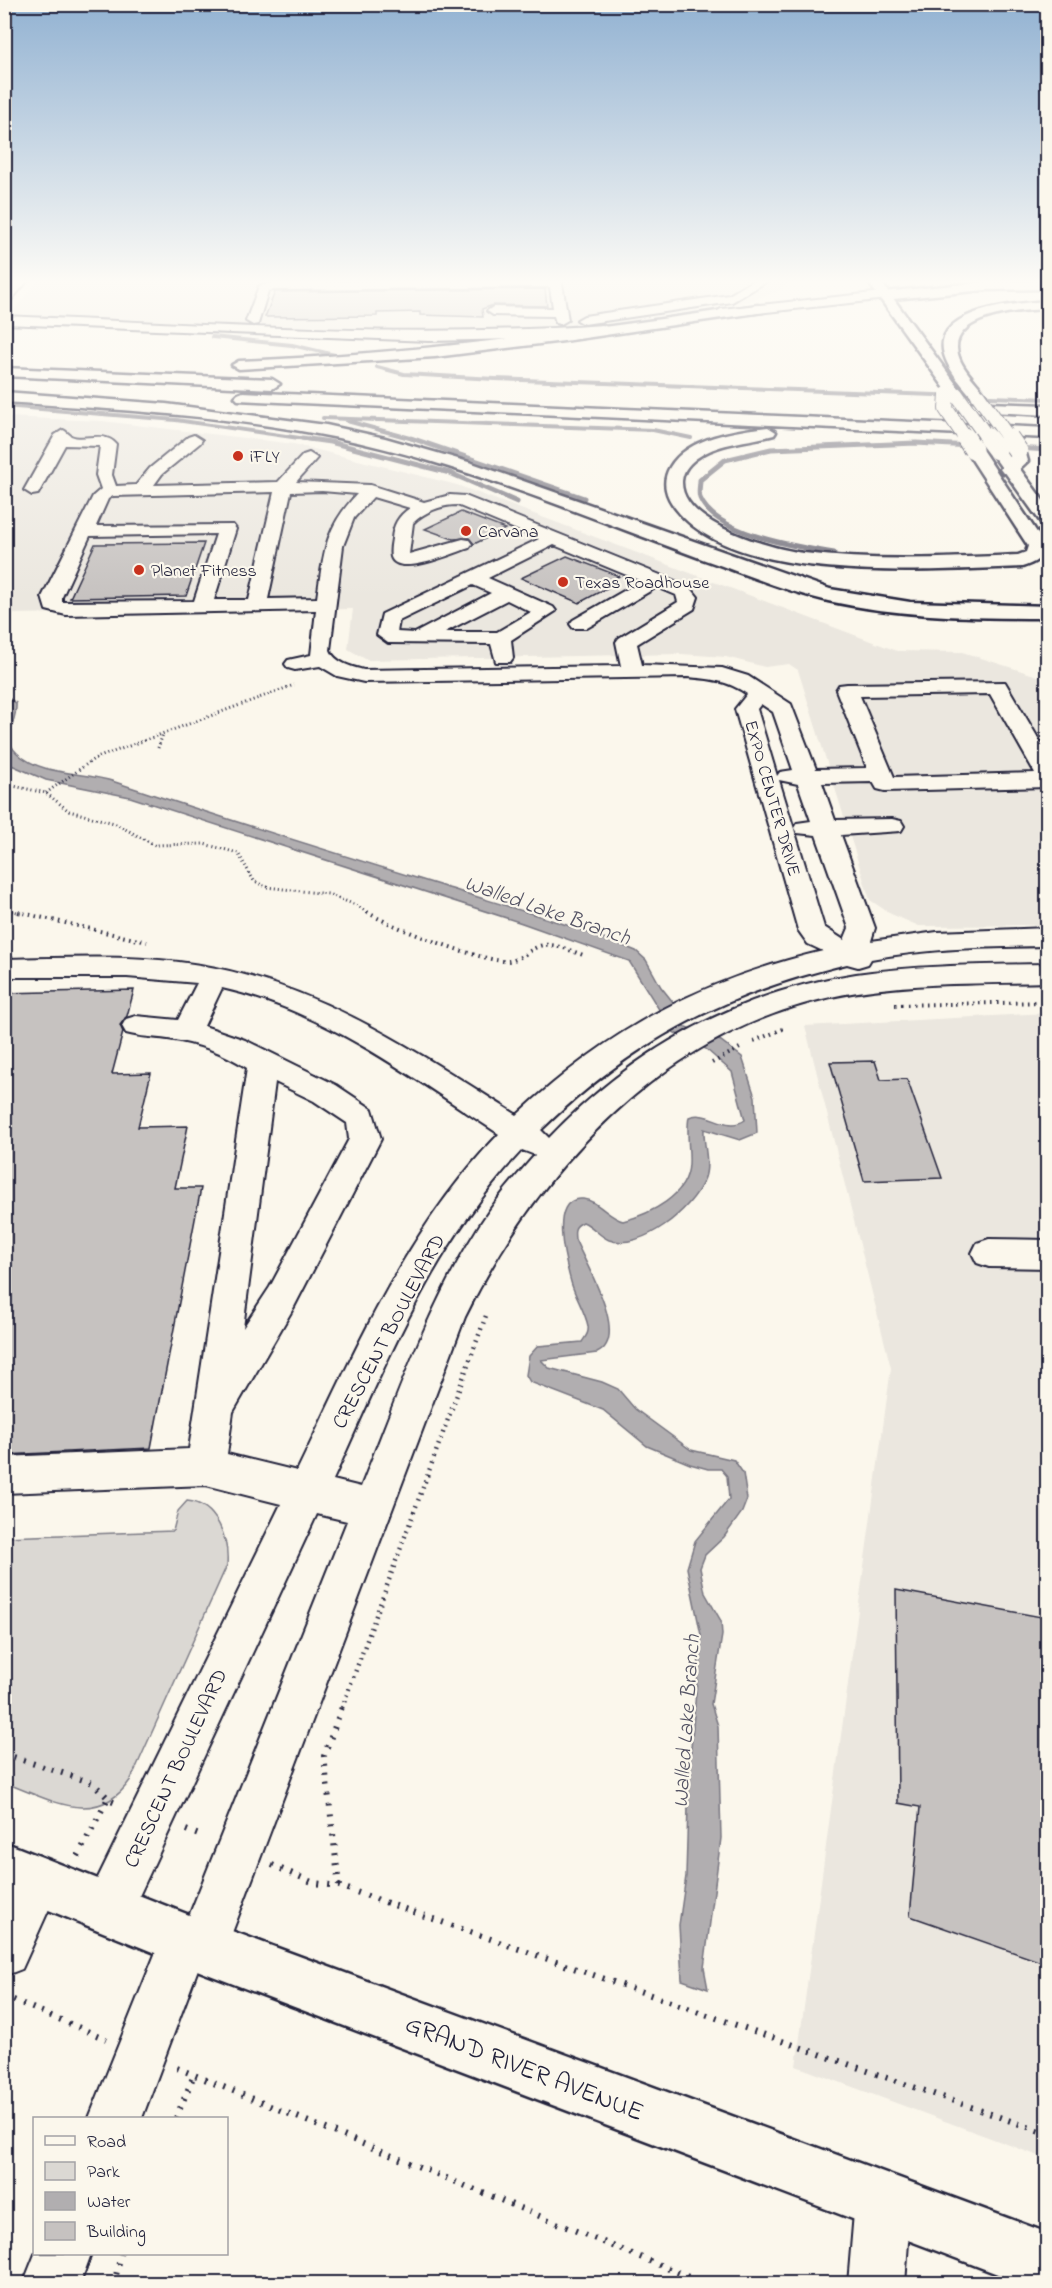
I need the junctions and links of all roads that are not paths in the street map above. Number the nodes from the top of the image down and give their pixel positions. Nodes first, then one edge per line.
1 (333, 386) edge
2 (947, 386) edge
3 (971, 386) edge
4 (4, 388) edge
5 (952, 393) junction
6 (4, 397) edge
7 (697, 401) dead end
8 (1047, 410) edge
9 (1047, 415) edge
10 (935, 429) junction
11 (1047, 434) edge
12 (194, 440) dead end
13 (309, 458) dead end
14 (1009, 469) junction
15 (156, 471) junction
16 (284, 485) junction
17 (240, 487) junction
18 (143, 488) junction
19 (32, 490) dead end
20 (110, 490) junction
21 (370, 490) junction
22 (424, 507) junction
23 (1047, 520) edge
24 (402, 523) junction
25 (227, 529) junction
26 (85, 531) junction
27 (422, 532) dead end
28 (553, 539) junction
29 (463, 544) dead end
30 (473, 578) junction
31 (656, 580) junction
32 (504, 594) junction
33 (327, 604) junction
34 (257, 606) junction
35 (202, 607) junction
36 (546, 611) junction
37 (1047, 612) edge
38 (579, 624) junction
39 (501, 638) junction
40 (417, 639) junction
41 (626, 642) junction
42 (322, 659) junction
43 (633, 671) junction
44 (298, 673) road end
45 (504, 680) junction
46 (758, 693) junction
47 (881, 775) junction
48 (1047, 776) edge
49 (766, 777) junction
50 (807, 777) junction
51 (1047, 780) edge
52 (892, 826) dead end
53 (826, 827) junction
54 (782, 828) junction
55 (1047, 937) edge
56 (853, 954) junction
57 (4, 968) edge
58 (1047, 973) edge
59 (215, 977) junction
60 (886, 992) junction
61 (136, 1026) dead end
62 (187, 1033) junction
63 (263, 1064) junction
64 (611, 1074) junction
65 (519, 1131) junction
66 (553, 1153) junction
67 (989, 1253) dead end
68 (1047, 1254) edge
69 (215, 1407) junction
70 (207, 1467) junction
71 (4, 1474) edge
72 (306, 1491) junction
73 (370, 1508) junction
74 (21, 1873) edge
75 (109, 1907) junction
76 (193, 1942) junction
77 (4, 1951) edge
78 (116, 2117) edge
79 (883, 2201) junction
80 (62, 2255) edge
81 (1047, 2264) edge
82 (51, 2283) edge
83 (876, 2283) edge

1 - 7 main road
2 - 5 main road
3 - 14 main road, bridge
4 - 10 main road
5 - 10 main road, bridge
5 - 14 main road, bridge
6 - 37 main road
8 - 9 main road
10 - 11 main road
12 - 15 street
13 - 16 street
14 - 23 main road
15 - 17 street
15 - 18 street
16 - 17 street
16 - 21 street
16 - 34 street
17 - 18 street
17 - 25 street
18 - 20 street
19 - 20 street
20 - 26 street
21 - 22 street
21 - 33 street
22 - 24 street
22 - 28 street
24 - 27 street
24 - 29 street
25 - 26 street
25 - 35 street
26 - 35 street
28 - 30 street
28 - 31 street
30 - 32 street
30 - 40 street
31 - 38 street
31 - 41 street
32 - 36 street
32 - 40 street
33 - 34 street
33 - 42 street
34 - 35 street
36 - 38 street
36 - 39 street
38 - 41 street
39 - 40 street
39 - 45 street
41 - 43 street
42 - 44 street
42 - 45 street
43 - 45 street
43 - 46 street
46 - 49 street, EXPO CENTER DRIVE
46 - 50 street, EXPO CENTER DRIVE
47 - 48 street
47 - 50 street
47 - 51 street
49 - 50 street
49 - 54 street, EXPO CENTER DRIVE
50 - 53 street, EXPO CENTER DRIVE
52 - 53 street
53 - 54 street
53 - 56 street, EXPO CENTER DRIVE
54 - 56 street, EXPO CENTER DRIVE
55 - 56 street, CRESCENT BOULEVARD
56 - 60 street, EXPO CENTER DRIVE
56 - 64 street, CRESCENT BOULEVARD
57 - 59 street
58 - 60 street, CRESCENT BOULEVARD
59 - 62 street
59 - 65 street
60 - 64 street, CRESCENT BOULEVARD
61 - 62 street
62 - 63 street
63 - 69 street
63 - 69 street
64 - 65 street, CRESCENT BOULEVARD
64 - 66 street, CRESCENT BOULEVARD
65 - 66 street
65 - 72 street, CRESCENT BOULEVARD
66 - 73 street, CRESCENT BOULEVARD
67 - 68 street
69 - 70 street
70 - 71 street
70 - 72 street
72 - 73 street
72 - 75 street, CRESCENT BOULEVARD
73 - 76 street, CRESCENT BOULEVARD
74 - 75 main road, GRAND RIVER AVENUE
74 - 77 street
75 - 76 main road, GRAND RIVER AVENUE
76 - 78 street, CRESCENT BOULEVARD
76 - 79 main road, GRAND RIVER AVENUE
79 - 81 main road, GRAND RIVER AVENUE
79 - 83 street
80 - 82 street

